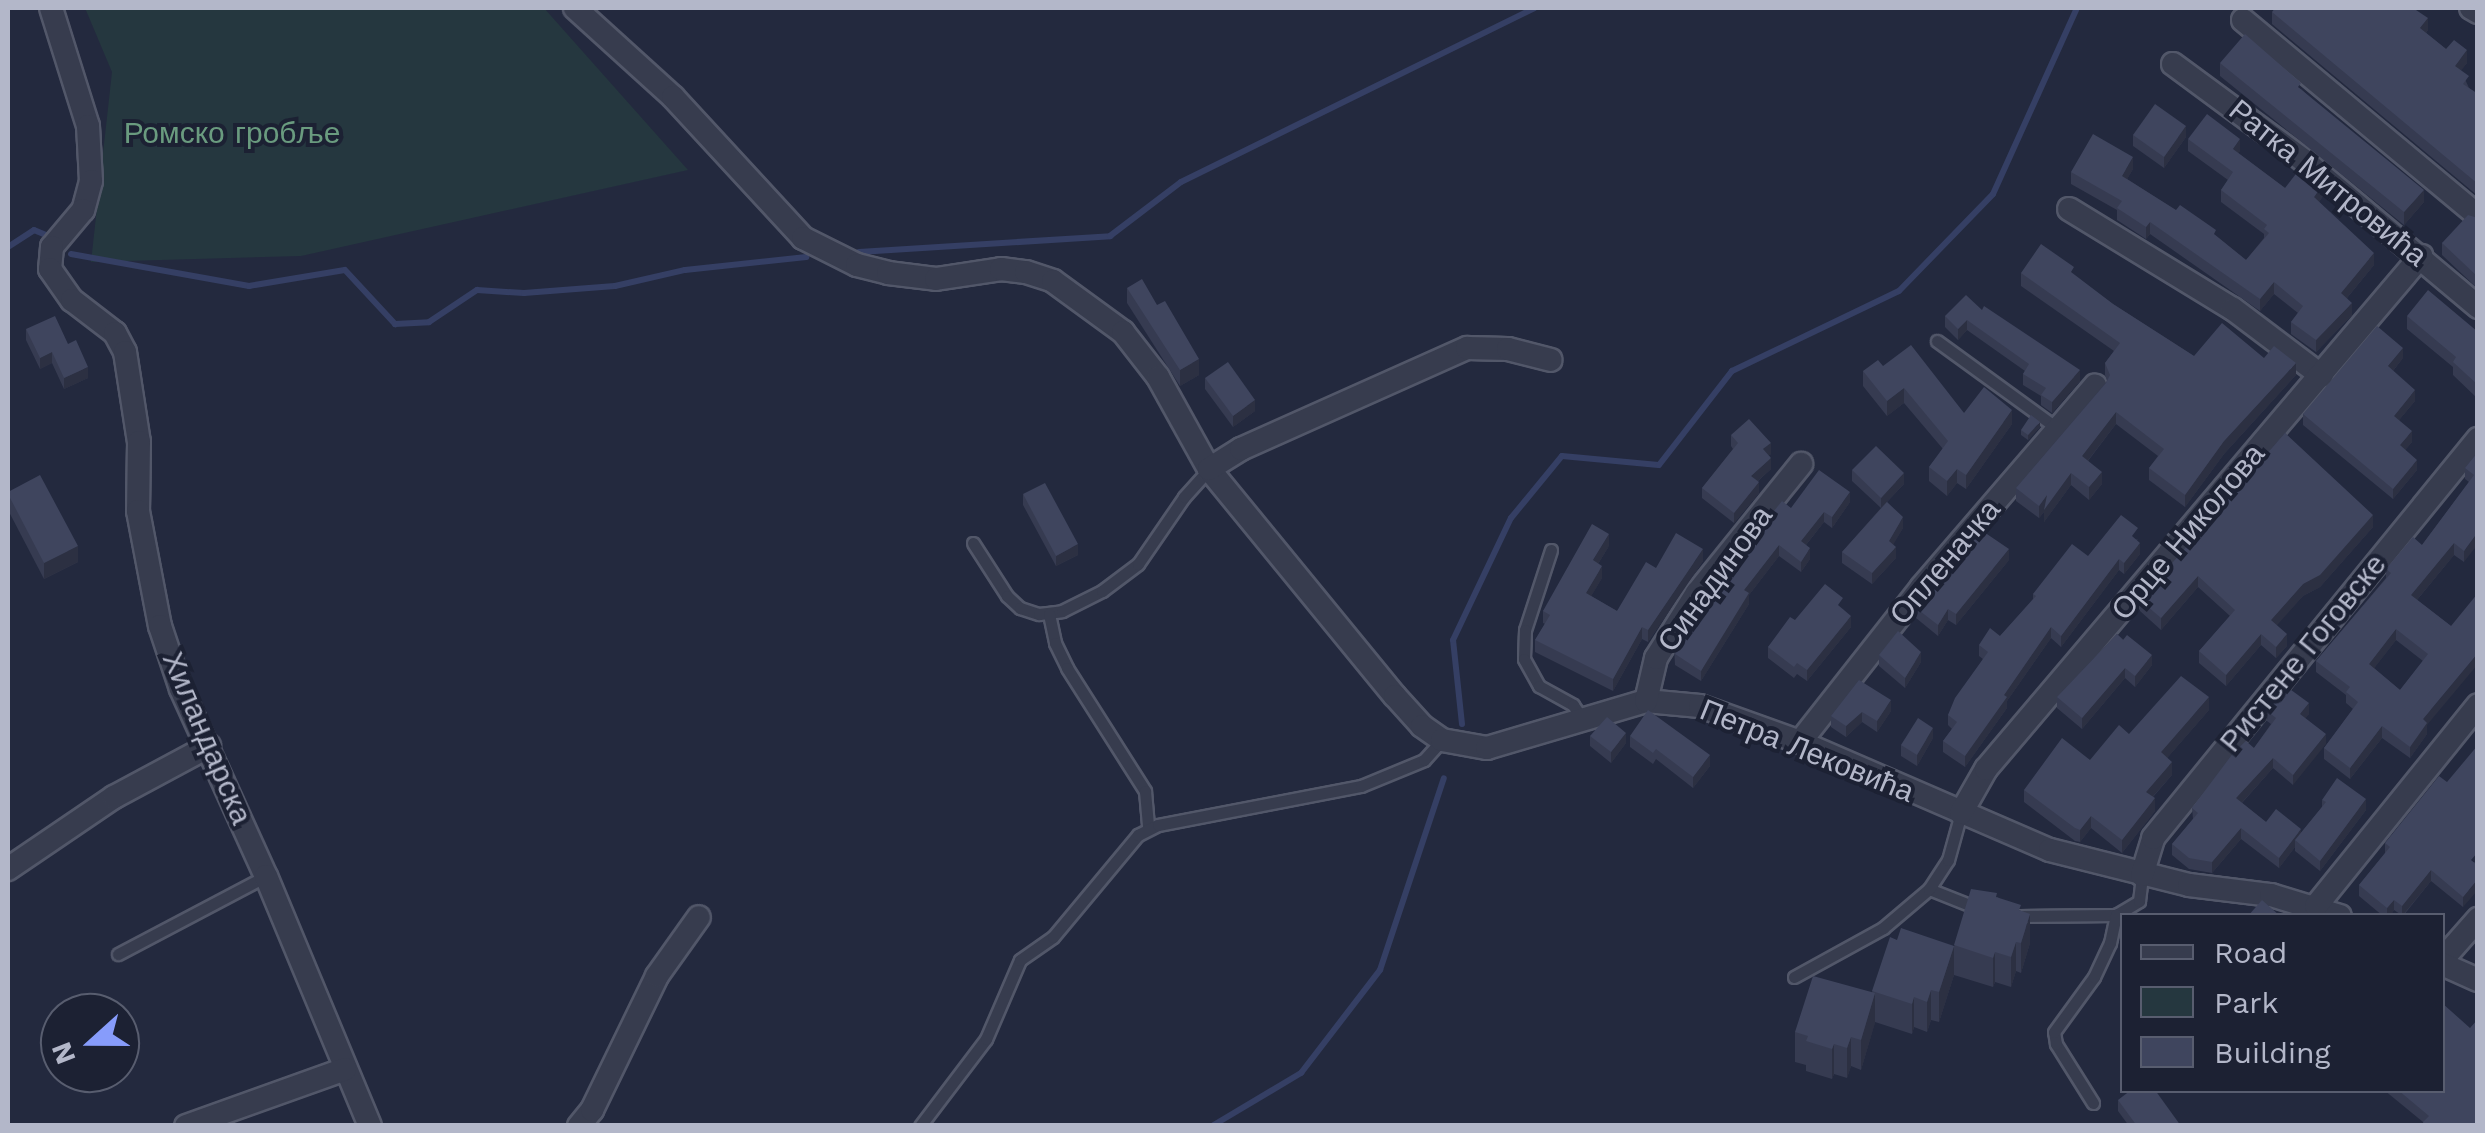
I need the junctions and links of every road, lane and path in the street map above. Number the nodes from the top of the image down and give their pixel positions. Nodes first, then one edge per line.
1 (50, 8) edge
2 (574, 8) edge
3 (2471, 8) edge
4 (2478, 12) edge
5 (2242, 20) dead end
6 (2173, 64) dead end
7 (2069, 209) dead end
8 (2478, 216) edge
9 (2422, 256) junction
10 (2478, 307) edge
11 (1938, 342) dead end
12 (1551, 360) dead end
13 (2322, 376) junction
14 (2095, 386) dead end
15 (2058, 429) junction
16 (2478, 439) edge
17 (1801, 464) dead end
18 (1209, 469) junction
19 (973, 543) dead end
20 (1552, 550) dead end
21 (1049, 614) junction
22 (1646, 701) junction
23 (2478, 705) edge
24 (1583, 720) junction
25 (1442, 740) junction
26 (1800, 742) junction
27 (209, 746) junction
28 (1961, 812) junction
29 (1148, 829) junction
30 (8, 869) edge
31 (2142, 875) junction
32 (266, 876) junction
33 (1929, 889) junction
34 (2316, 906) junction
35 (1984, 910) edge
36 (2333, 913) edge
37 (2116, 914) junction
38 (2002, 915) edge
39 (699, 917) dead end
40 (2478, 919) edge
41 (118, 954) dead end
42 (2445, 958) edge
43 (2445, 964) edge
44 (1794, 976) dead end
45 (2478, 980) edge
46 (346, 1068) junction
47 (2093, 1103) dead end
48 (592, 1120) edge
49 (186, 1126) edge
50 (370, 1126) edge
51 (920, 1126) edge

1 - 27 street, Хиландарска
2 - 18 street
3 - 4 street
5 - 8 street
6 - 9 street, Ратка Митровића
7 - 13 street
9 - 10 street, Ратка Митровића
9 - 13 street, Орце Николова
11 - 15 lane
12 - 18 street
13 - 28 street, Орце Николова
14 - 15 street, Опленачка
15 - 26 street, Опленачка
16 - 31 street, Ристене Гоговске
17 - 22 street, Синадинова
18 - 21 lane
18 - 25 street
19 - 21 lane
20 - 24 lane
21 - 29 lane
22 - 24 street, Петра Лековића
22 - 26 street, Петра Лековића
23 - 34 street
24 - 25 street, Петра Лековића
25 - 29 lane
26 - 28 street, Петра Лековића
27 - 30 street
27 - 32 street, Хиландарска
28 - 31 street, Петра Лековића
28 - 33 lane
29 - 51 lane
31 - 34 street, Петра Лековића
31 - 37 lane
32 - 41 lane
32 - 46 street, Хиландарска
33 - 35 lane
33 - 44 lane
34 - 36 street, Петра Лековића
37 - 38 lane
37 - 47 lane
39 - 48 street
40 - 42 street
43 - 45 street
46 - 49 street
46 - 50 street, Хиландарска

